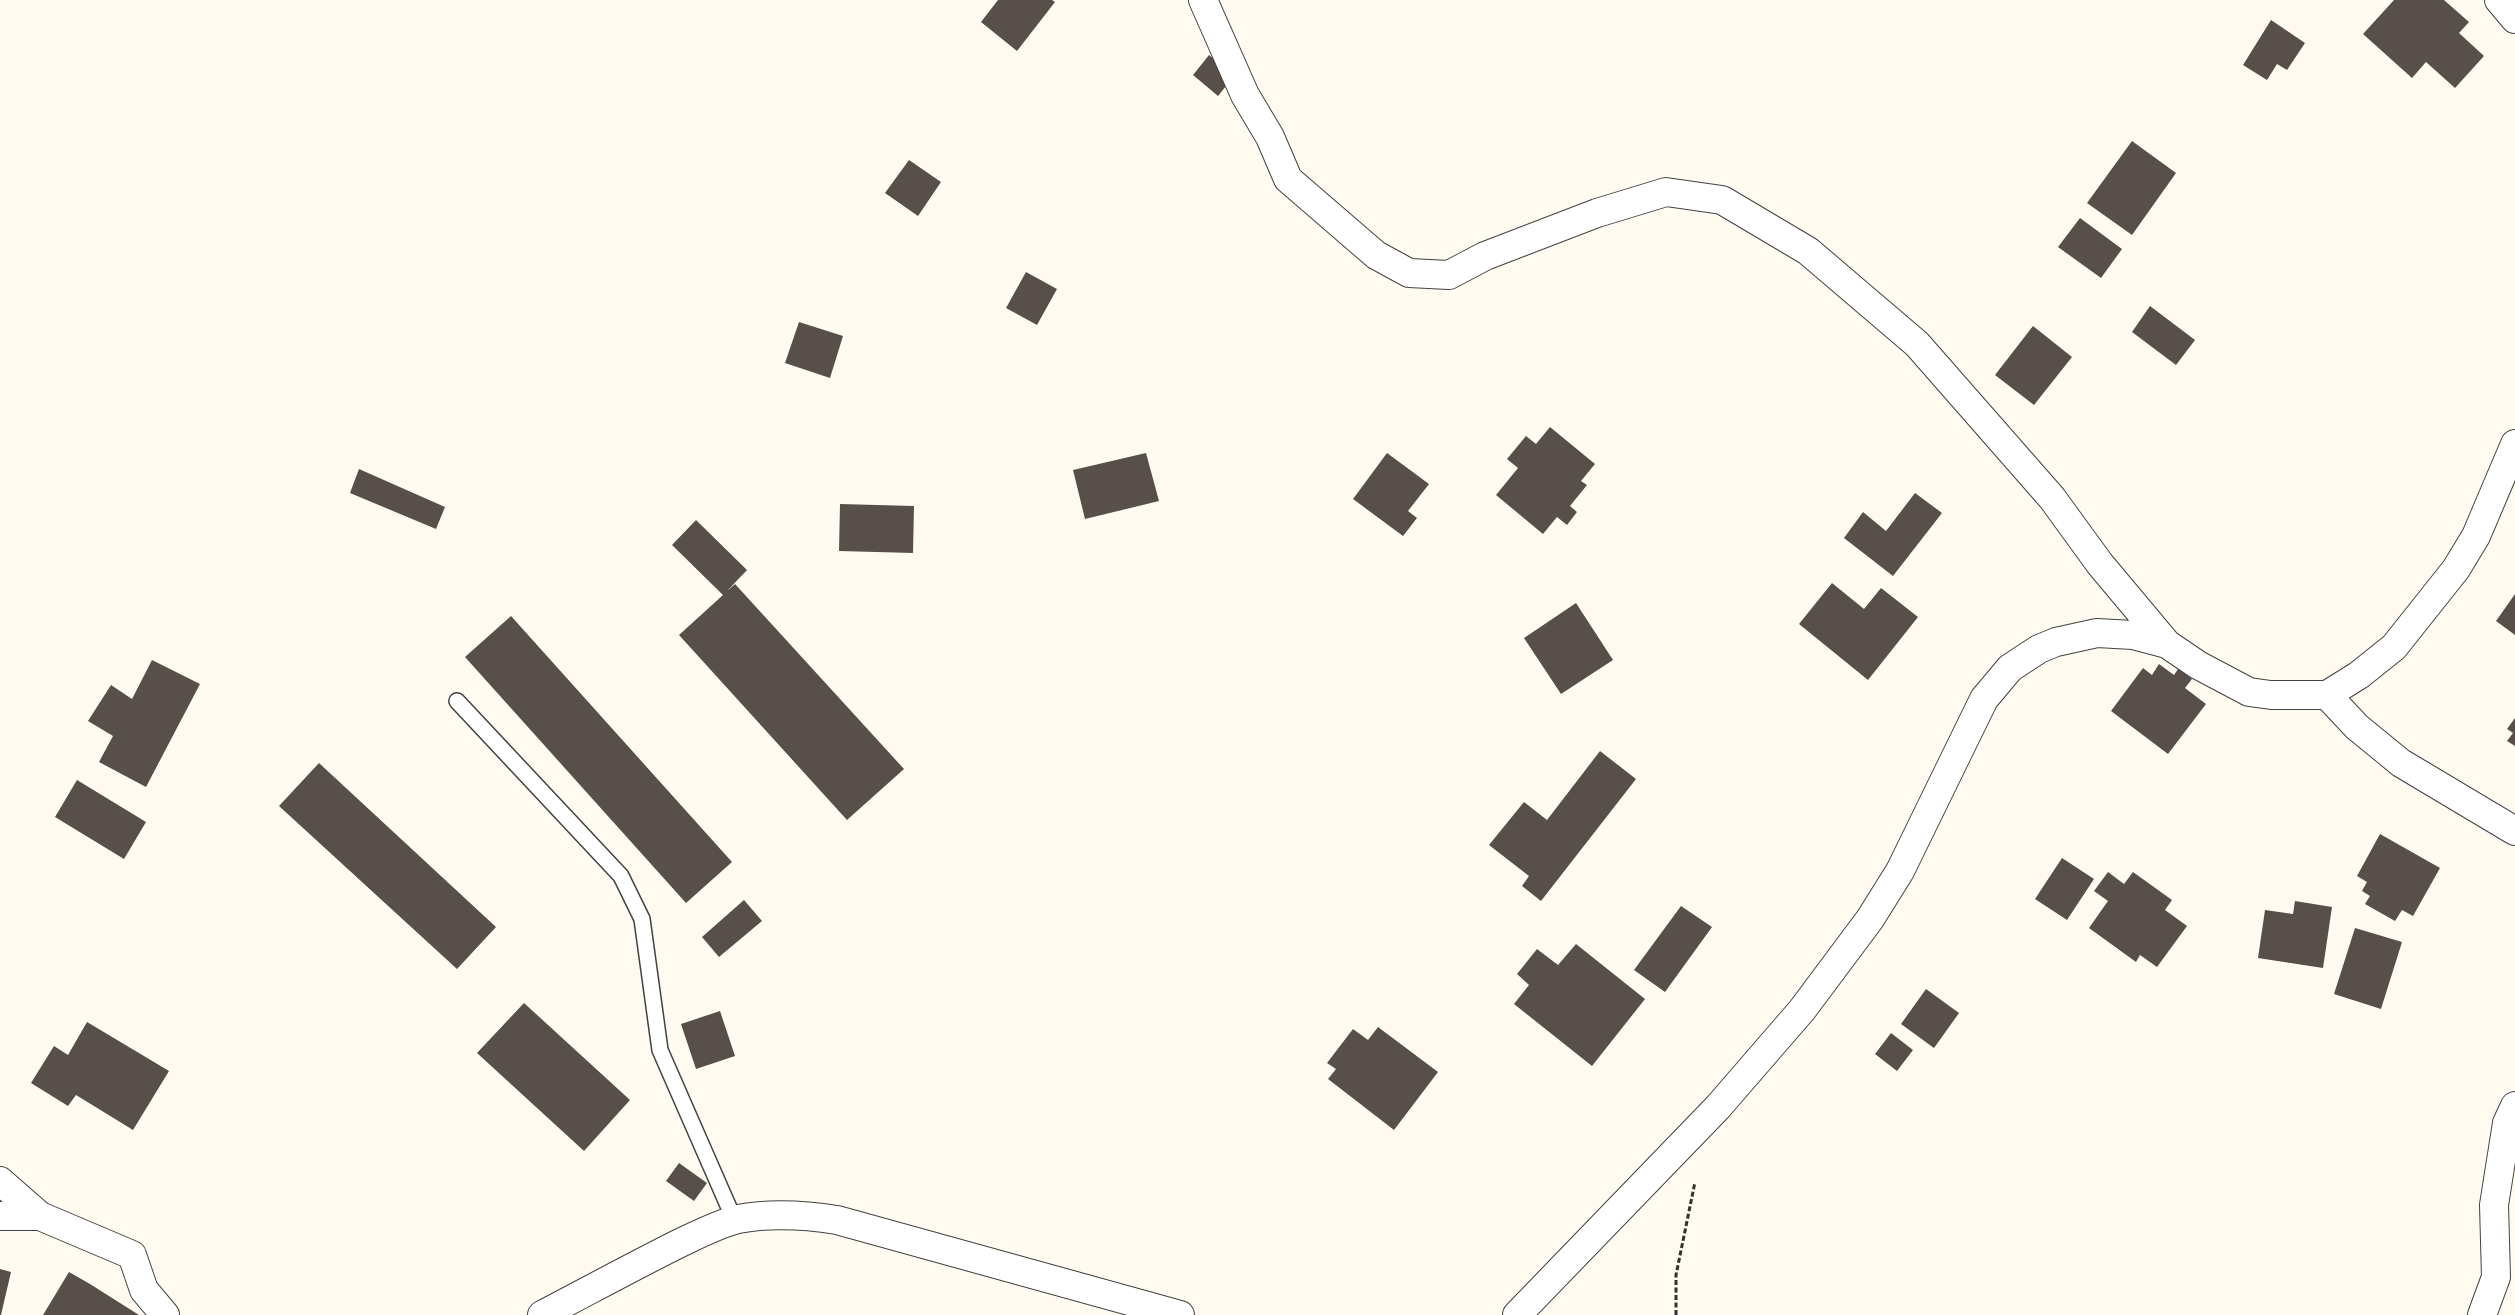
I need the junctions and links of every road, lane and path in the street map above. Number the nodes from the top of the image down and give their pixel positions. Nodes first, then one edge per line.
1 (1203, 0) edge
2 (2499, 0) edge
3 (2515, 18) edge
4 (2515, 444) edge
5 (2166, 644) junction
6 (2327, 695) junction
7 (457, 702) dead end
8 (2515, 831) edge
9 (2515, 1106) edge
10 (1696, 1178) dead end
11 (0, 1181) edge
12 (0, 1216) edge
13 (40, 1216) junction
14 (736, 1220) junction
15 (165, 1315) edge
16 (542, 1315) edge
17 (1180, 1315) edge
18 (1518, 1315) edge
19 (1676, 1315) edge
20 (2482, 1315) edge

1 - 5 street
2 - 3 street
4 - 6 street
5 - 6 street
5 - 18 street
6 - 8 street
7 - 14 lane
9 - 20 street
10 - 19 path
11 - 13 street
12 - 13 street
13 - 15 street
14 - 16 street
14 - 17 street

